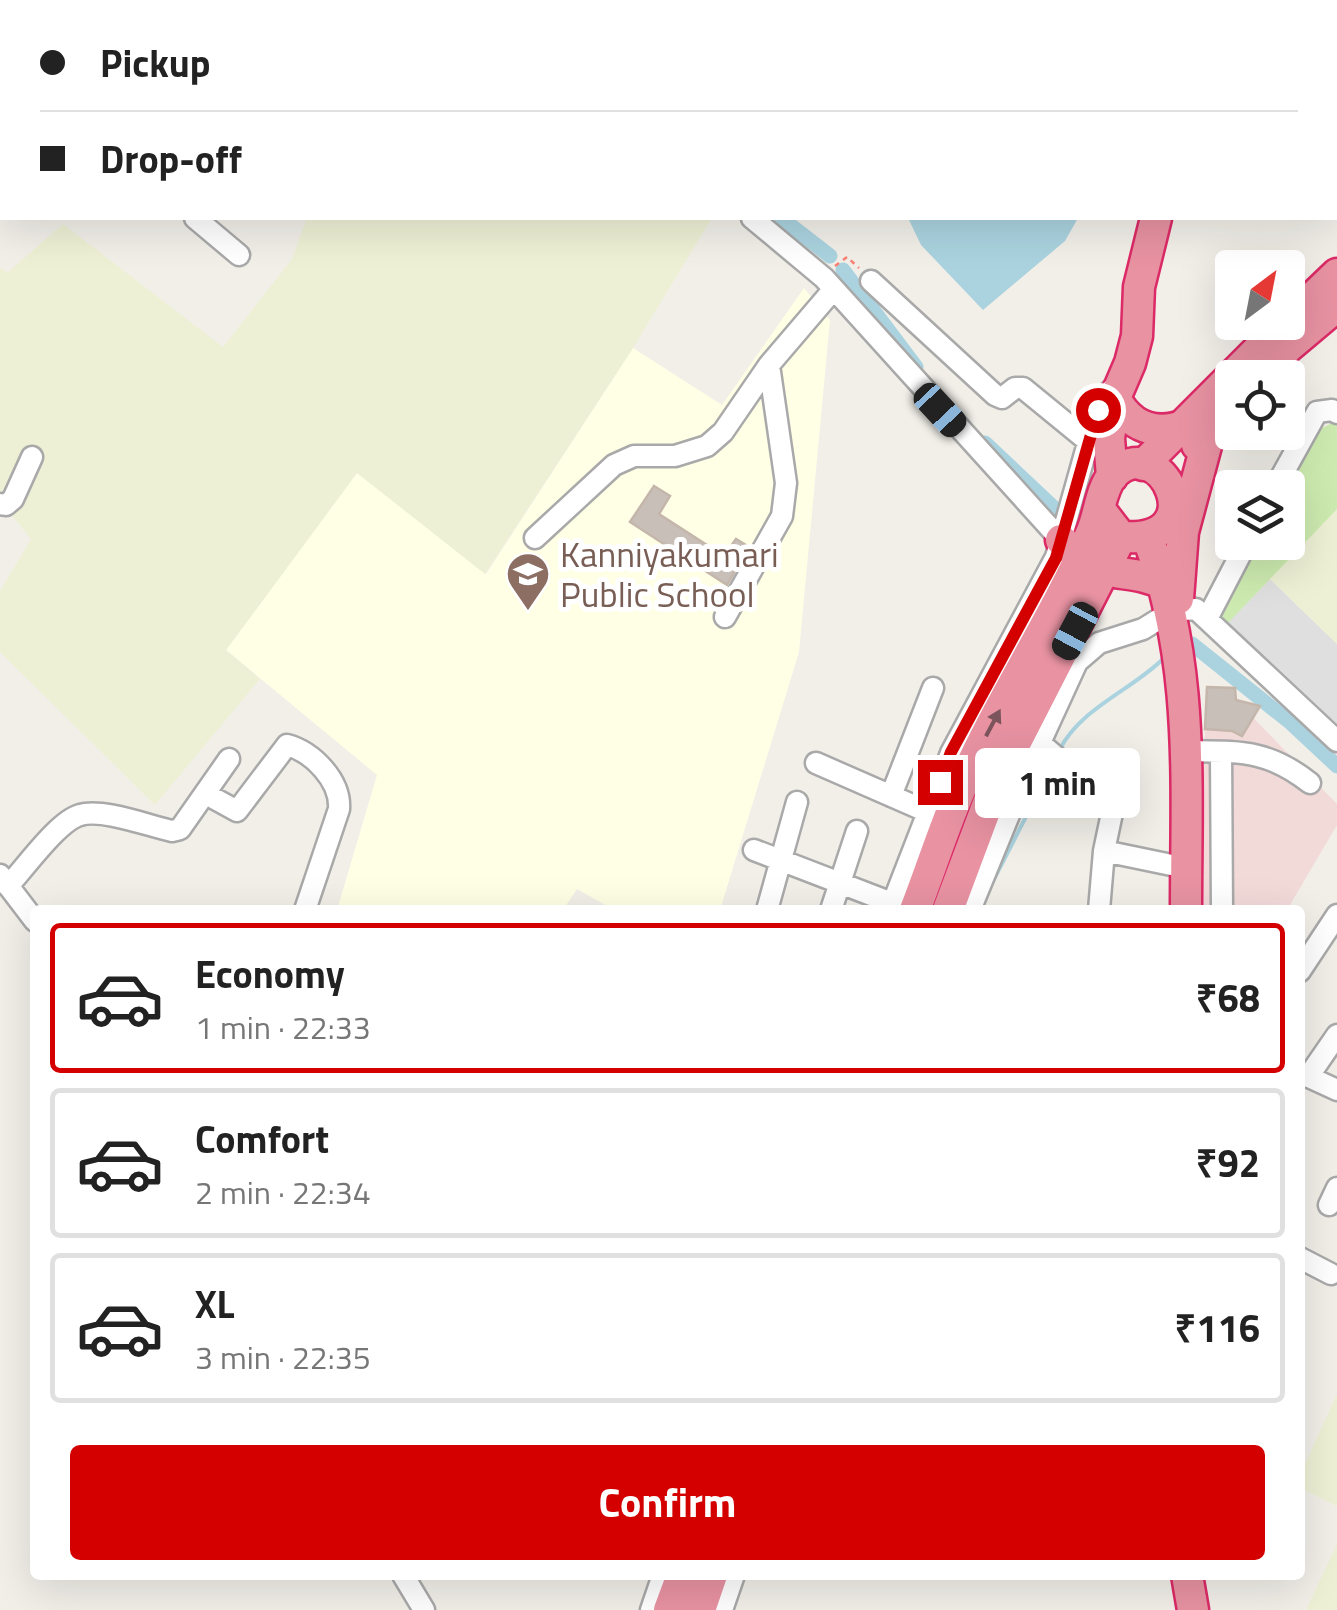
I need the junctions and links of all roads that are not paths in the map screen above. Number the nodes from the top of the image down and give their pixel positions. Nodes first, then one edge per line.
1 (197, 220) edge
2 (754, 220) edge
3 (1156, 220) edge
4 (238, 256) dead end
5 (1337, 274) edge
6 (871, 281) road end
7 (828, 284) junction
8 (1305, 305) edge
9 (1337, 306) edge
10 (1272, 340) edge
11 (1277, 360) edge
12 (1130, 363) junction
13 (769, 366) junction
14 (1114, 398) junction
15 (1337, 413) edge
16 (1215, 418) edge
17 (1198, 428) junction
18 (1088, 442) junction
19 (32, 457) dead end
20 (1285, 470) edge
21 (1155, 471) junction
22 (1112, 476) junction
23 (0, 504) edge
24 (1101, 510) junction
25 (1134, 536) junction
26 (535, 538) dead end
27 (1082, 556) junction
28 (1237, 560) edge
29 (1172, 601) junction
30 (1208, 617) junction
31 (725, 618) dead end
32 (933, 688) dead end
33 (1337, 741) edge
34 (1040, 743) junction
35 (1186, 751) junction
36 (1221, 752) junction
37 (228, 760) dead end
38 (816, 763) dead end
39 (1310, 784) dead end
40 (206, 794) junction
41 (891, 796) junction
42 (797, 802) dead end
43 (928, 812) junction
44 (856, 831) dead end
45 (754, 850) dead end
46 (1104, 851) junction
47 (782, 859) junction
48 (1186, 868) junction
49 (4, 880) edge
50 (841, 882) junction
51 (308, 905) edge
52 (768, 905) edge
53 (833, 905) edge
54 (892, 905) edge
55 (900, 905) edge
56 (901, 905) edge
57 (950, 905) edge
58 (972, 905) edge
59 (1099, 905) edge
60 (1186, 905) edge
61 (1222, 905) edge
62 (30, 914) edge
63 (1337, 914) edge
64 (1330, 941) edge
65 (1305, 966) edge
66 (1337, 1035) edge
67 (1305, 1074) edge
68 (1305, 1075) edge
69 (1337, 1090) edge
70 (1305, 1261) edge
71 (1331, 1274) dead end
72 (410, 1580) edge
73 (661, 1580) edge
74 (680, 1580) edge
75 (710, 1580) edge
76 (732, 1580) edge
77 (424, 1610) edge
78 (651, 1610) edge
79 (669, 1610) edge
80 (700, 1610) edge
81 (722, 1610) edge

1 - 4 street
2 - 7 street
3 - 12 highway
5 - 8 highway
6 - 18 street
7 - 13 street
7 - 27 street
9 - 11 highway
10 - 17 highway
12 - 14 highway
12 - 18 street
13 - 26 street
13 - 31 street
14 - 17 highway
14 - 22 highway
15 - 20 street
16 - 17 highway
17 - 21 highway
17 - 29 highway
18 - 27 street
19 - 23 street
21 - 22 highway
21 - 25 highway
22 - 24 highway
24 - 25 highway
24 - 27 highway
25 - 27 highway
25 - 29 highway
27 - 29 highway
27 - 43 street
56 -> 27 highway
27 - 57 highway
28 - 30 street
29 - 30 street
29 - 34 street
29 - 35 highway
30 - 33 street
32 - 41 street
34 - 46 street
34 - 58 street
35 - 36 street
35 - 48 highway
36 - 39 street
36 - 61 street
37 - 40 street
38 - 41 street
40 - 49 street
40 - 51 street
41 - 43 street
42 - 47 street
43 - 55 street
44 - 50 street
45 - 47 street
46 - 48 street
46 - 59 street
47 - 50 street
47 - 52 street
48 - 60 highway
49 - 62 street
50 - 53 street
50 - 54 street
63 - 64 street
64 - 65 street
66 - 67 street
68 - 69 street
70 - 71 street
72 - 77 street
73 - 78 street
74 - 79 highway
75 - 80 highway
76 - 81 street

